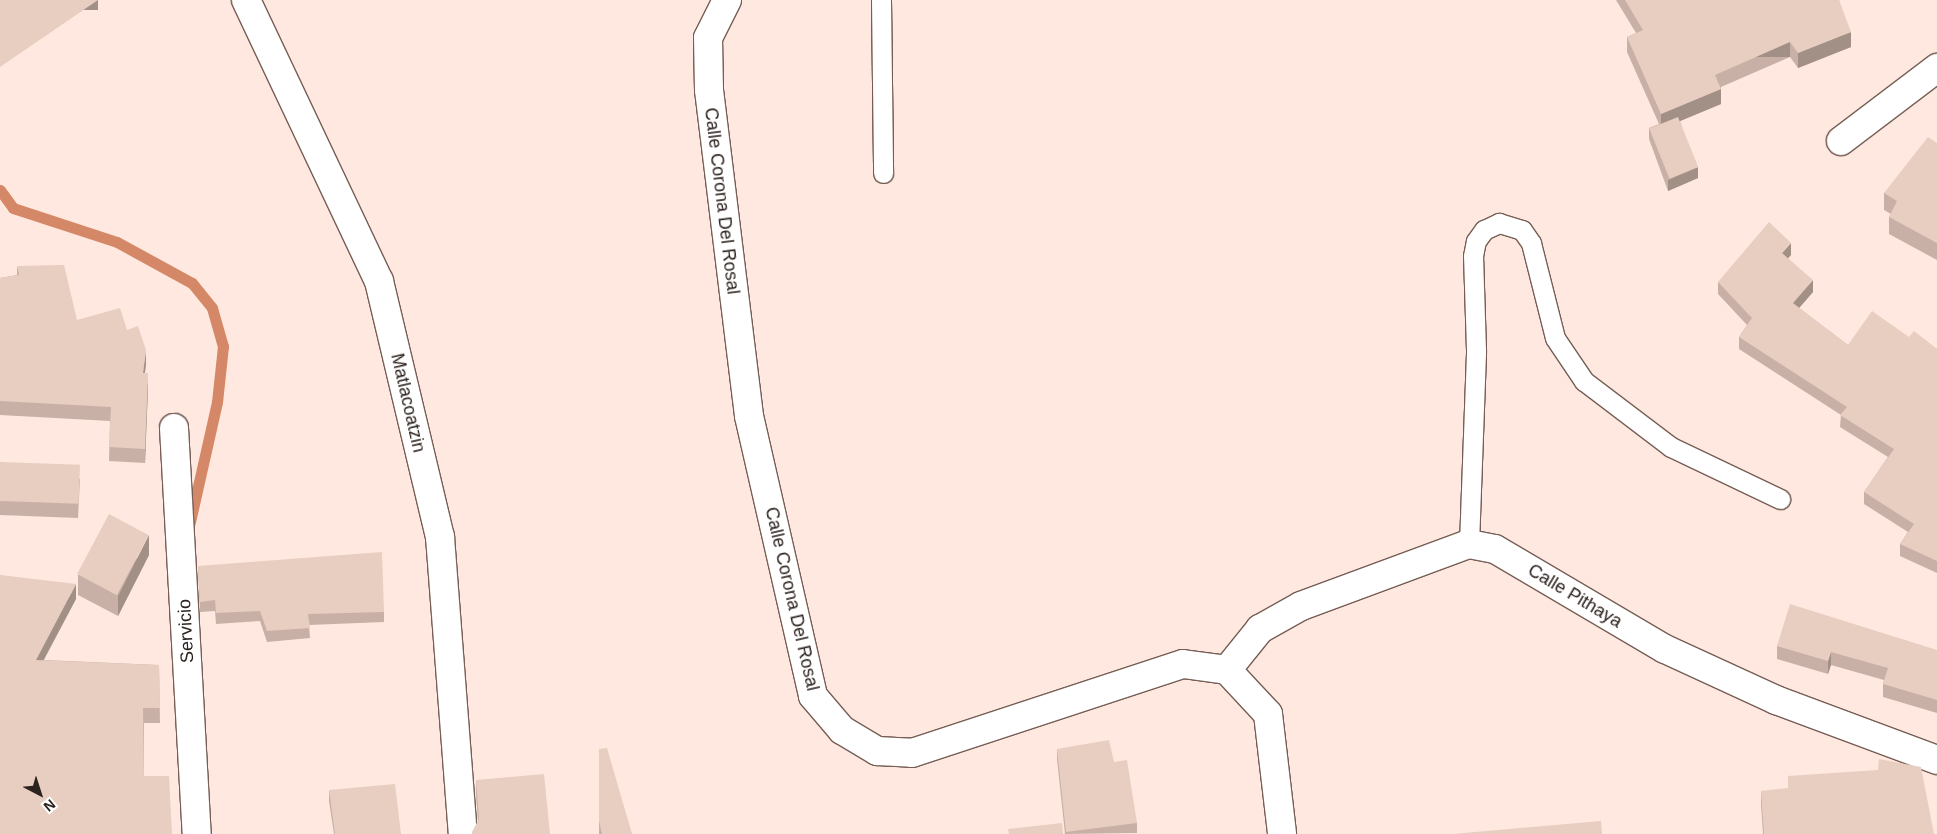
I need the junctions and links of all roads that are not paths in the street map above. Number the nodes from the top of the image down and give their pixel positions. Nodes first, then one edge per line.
1 (246, 0) edge
2 (727, 0) edge
3 (881, 0) edge
4 (1937, 68) edge
5 (1841, 141) dead end
6 (883, 173) dead end
7 (174, 428) dead end
8 (1780, 499) dead end
9 (1470, 544) junction
10 (1227, 670) junction
11 (1937, 760) edge
12 (1278, 802) junction
13 (197, 834) edge
14 (463, 834) edge
15 (1282, 834) edge
16 (1295, 834) edge

1 - 14 street, Matlacoatzin
2 - 10 street, Calle Corona Del Rosal
3 - 6 lane
4 - 5 street
7 - 13 street, Servicio
8 - 9 lane
9 - 10 street
9 - 11 street, Calle Pithaya
10 - 12 street
12 - 15 street
12 - 16 street

